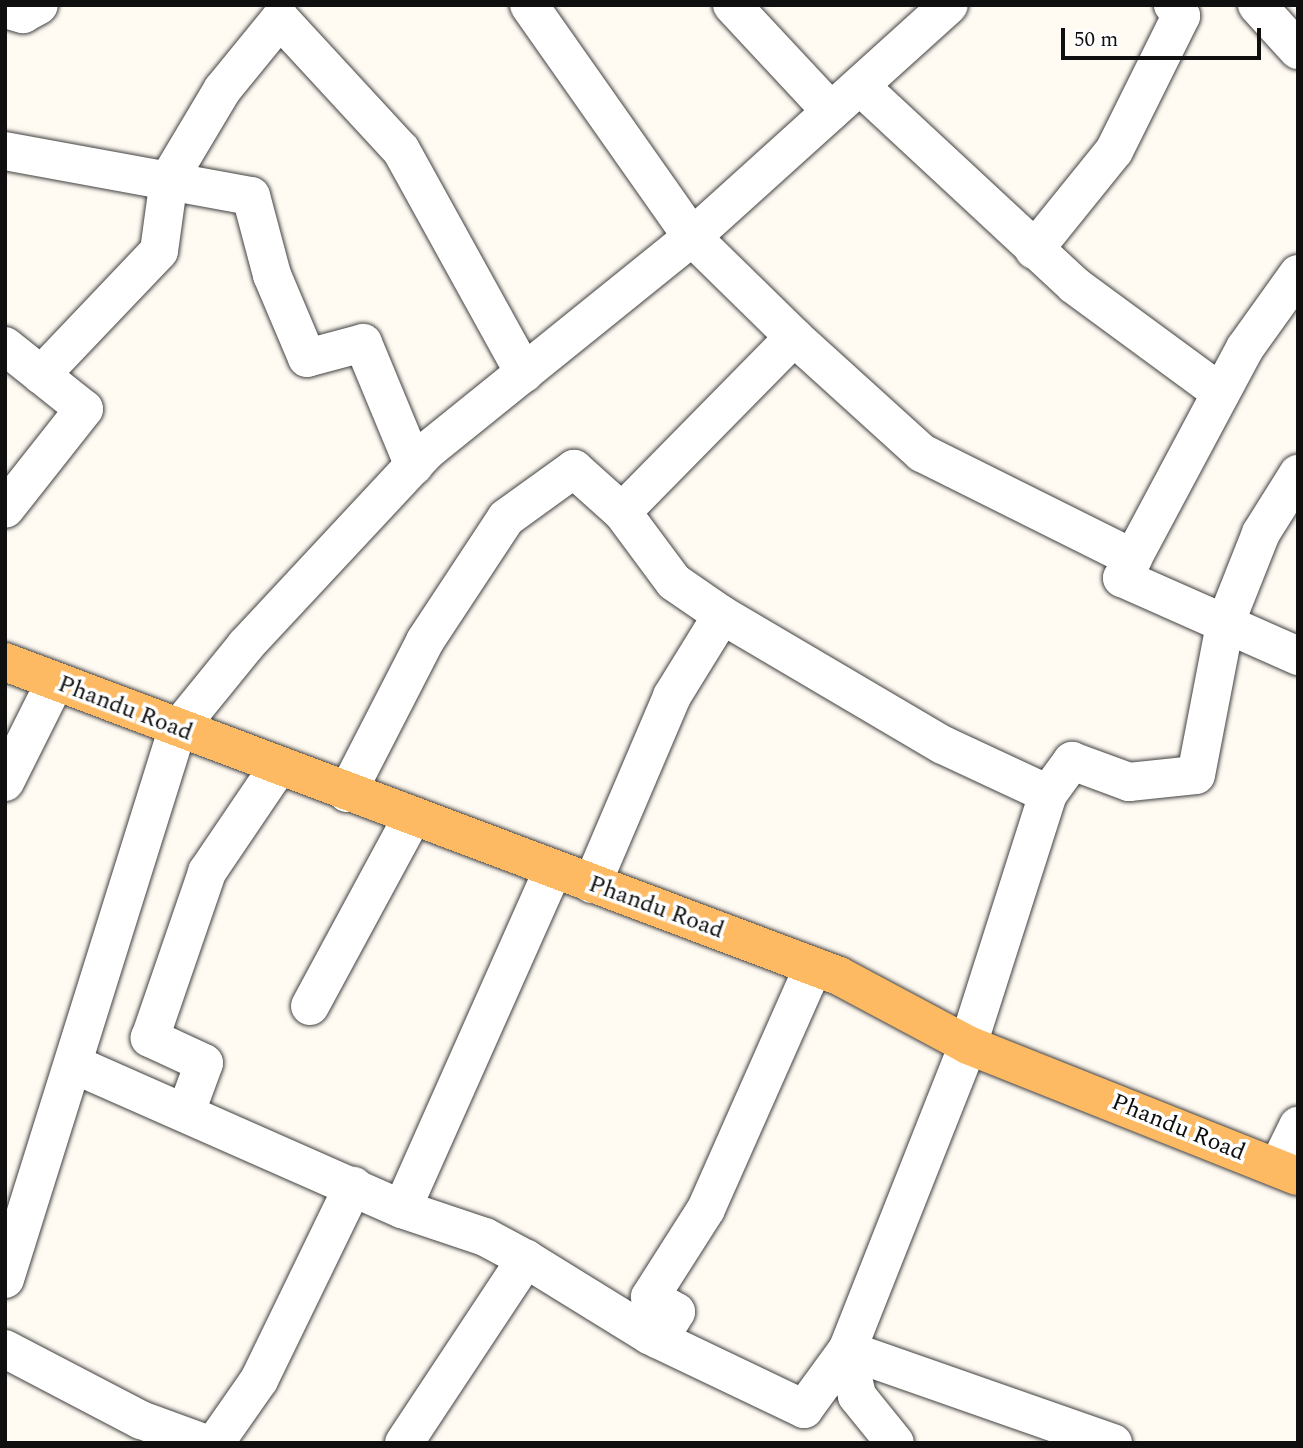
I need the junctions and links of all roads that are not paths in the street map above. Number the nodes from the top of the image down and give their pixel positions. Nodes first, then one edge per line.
1 (39, 5) edge
2 (529, 5) edge
3 (732, 5) edge
4 (1173, 5) edge
5 (1257, 5) edge
6 (5, 9) edge
7 (927, 13) edge
8 (1298, 50) edge
9 (860, 86) junction
10 (831, 111) junction
11 (5, 151) edge
12 (169, 179) junction
13 (692, 237) junction
14 (1034, 250) junction
15 (1298, 274) edge
16 (794, 337) junction
17 (5, 346) edge
18 (524, 373) junction
19 (41, 375) junction
20 (1221, 393) junction
21 (414, 466) junction
22 (1298, 474) edge
23 (5, 509) edge
24 (622, 512) junction
25 (1133, 558) junction
26 (722, 615) junction
27 (1225, 624) junction
28 (1298, 656) edge
29 (5, 662) edge
30 (55, 682) junction
31 (177, 730) junction
32 (278, 767) junction
33 (5, 782) edge
34 (347, 793) junction
35 (1048, 794) junction
36 (412, 817) junction
37 (553, 870) junction
38 (592, 884) junction
39 (813, 967) junction
40 (310, 1006) dead end
41 (968, 1045) junction
42 (72, 1064) junction
43 (186, 1112) junction
44 (1298, 1126) edge
45 (1288, 1171) edge
46 (353, 1186) junction
47 (402, 1209) junction
48 (526, 1259) junction
49 (5, 1279) edge
50 (659, 1340) junction
51 (5, 1349) edge
52 (848, 1350) junction
53 (204, 1443) edge
54 (215, 1443) edge
55 (404, 1443) edge
56 (895, 1443) edge
57 (1113, 1443) edge

1 - 6 street
2 - 13 street
3 - 10 street
4 - 14 street
5 - 8 street
7 - 9 street
9 - 10 street
9 - 14 street
10 - 13 street
11 - 12 street
12 - 18 street
12 - 19 street
12 - 21 street
13 - 16 street
13 - 18 street
14 - 20 street
15 - 20 street
16 - 24 street
16 - 25 street
17 - 19 street
18 - 21 street
19 - 23 street
20 - 25 street
21 - 31 street
22 - 27 street
24 - 26 street
24 - 34 street
25 - 27 street
26 - 35 street
26 - 38 street
27 - 28 street
27 - 35 street
29 - 30 main road, Phandu Road
30 - 31 main road, Phandu Road
30 - 33 street
31 - 32 main road, Phandu Road
31 - 42 street
32 - 34 main road, Phandu Road
32 - 43 street
34 - 36 main road, Phandu Road
35 - 41 street
36 - 37 main road, Phandu Road
36 - 40 street
37 - 38 main road, Phandu Road
37 - 47 street
38 - 39 main road, Phandu Road
39 - 41 main road, Phandu Road
39 - 50 street
41 - 45 main road, Phandu Road
41 - 52 street
42 - 43 street
42 - 49 street
43 - 46 street
44 - 45 street
46 - 47 street
46 - 54 street
47 - 48 street
48 - 50 street
48 - 55 street
50 - 52 street
51 - 53 street
52 - 56 street
52 - 57 street

